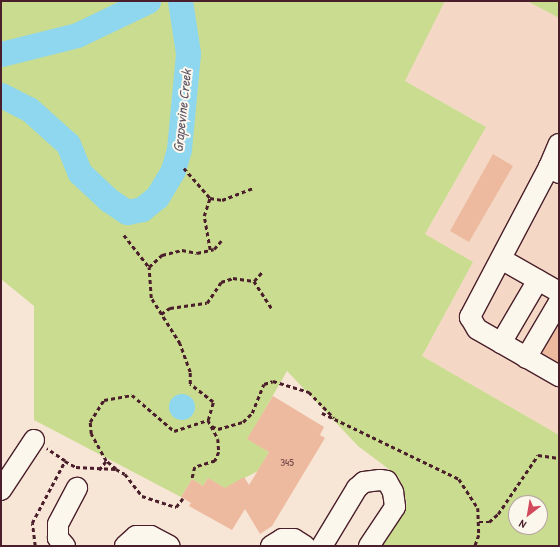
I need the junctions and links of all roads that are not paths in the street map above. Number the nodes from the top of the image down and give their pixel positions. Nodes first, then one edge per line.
1 (559, 144) edge
2 (554, 170) edge
3 (501, 259) junction
4 (538, 280) junction
5 (559, 292) edge
6 (559, 302) edge
7 (501, 343) junction
8 (526, 358) junction
9 (559, 376) edge
10 (34, 440) road end
11 (77, 488) dead end
12 (1, 490) edge
13 (65, 546) edge
14 (125, 546) edge
15 (170, 546) edge
16 (270, 546) edge
17 (305, 546) edge
18 (322, 546) edge
19 (369, 546) edge

1 - 2 street
2 - 3 street
3 - 4 street
3 - 7 street
4 - 5 street
4 - 7 street
6 - 8 street
7 - 8 street
8 - 9 street
10 - 12 street
11 - 13 street
14 - 15 street
16 - 17 street
18 - 19 street

